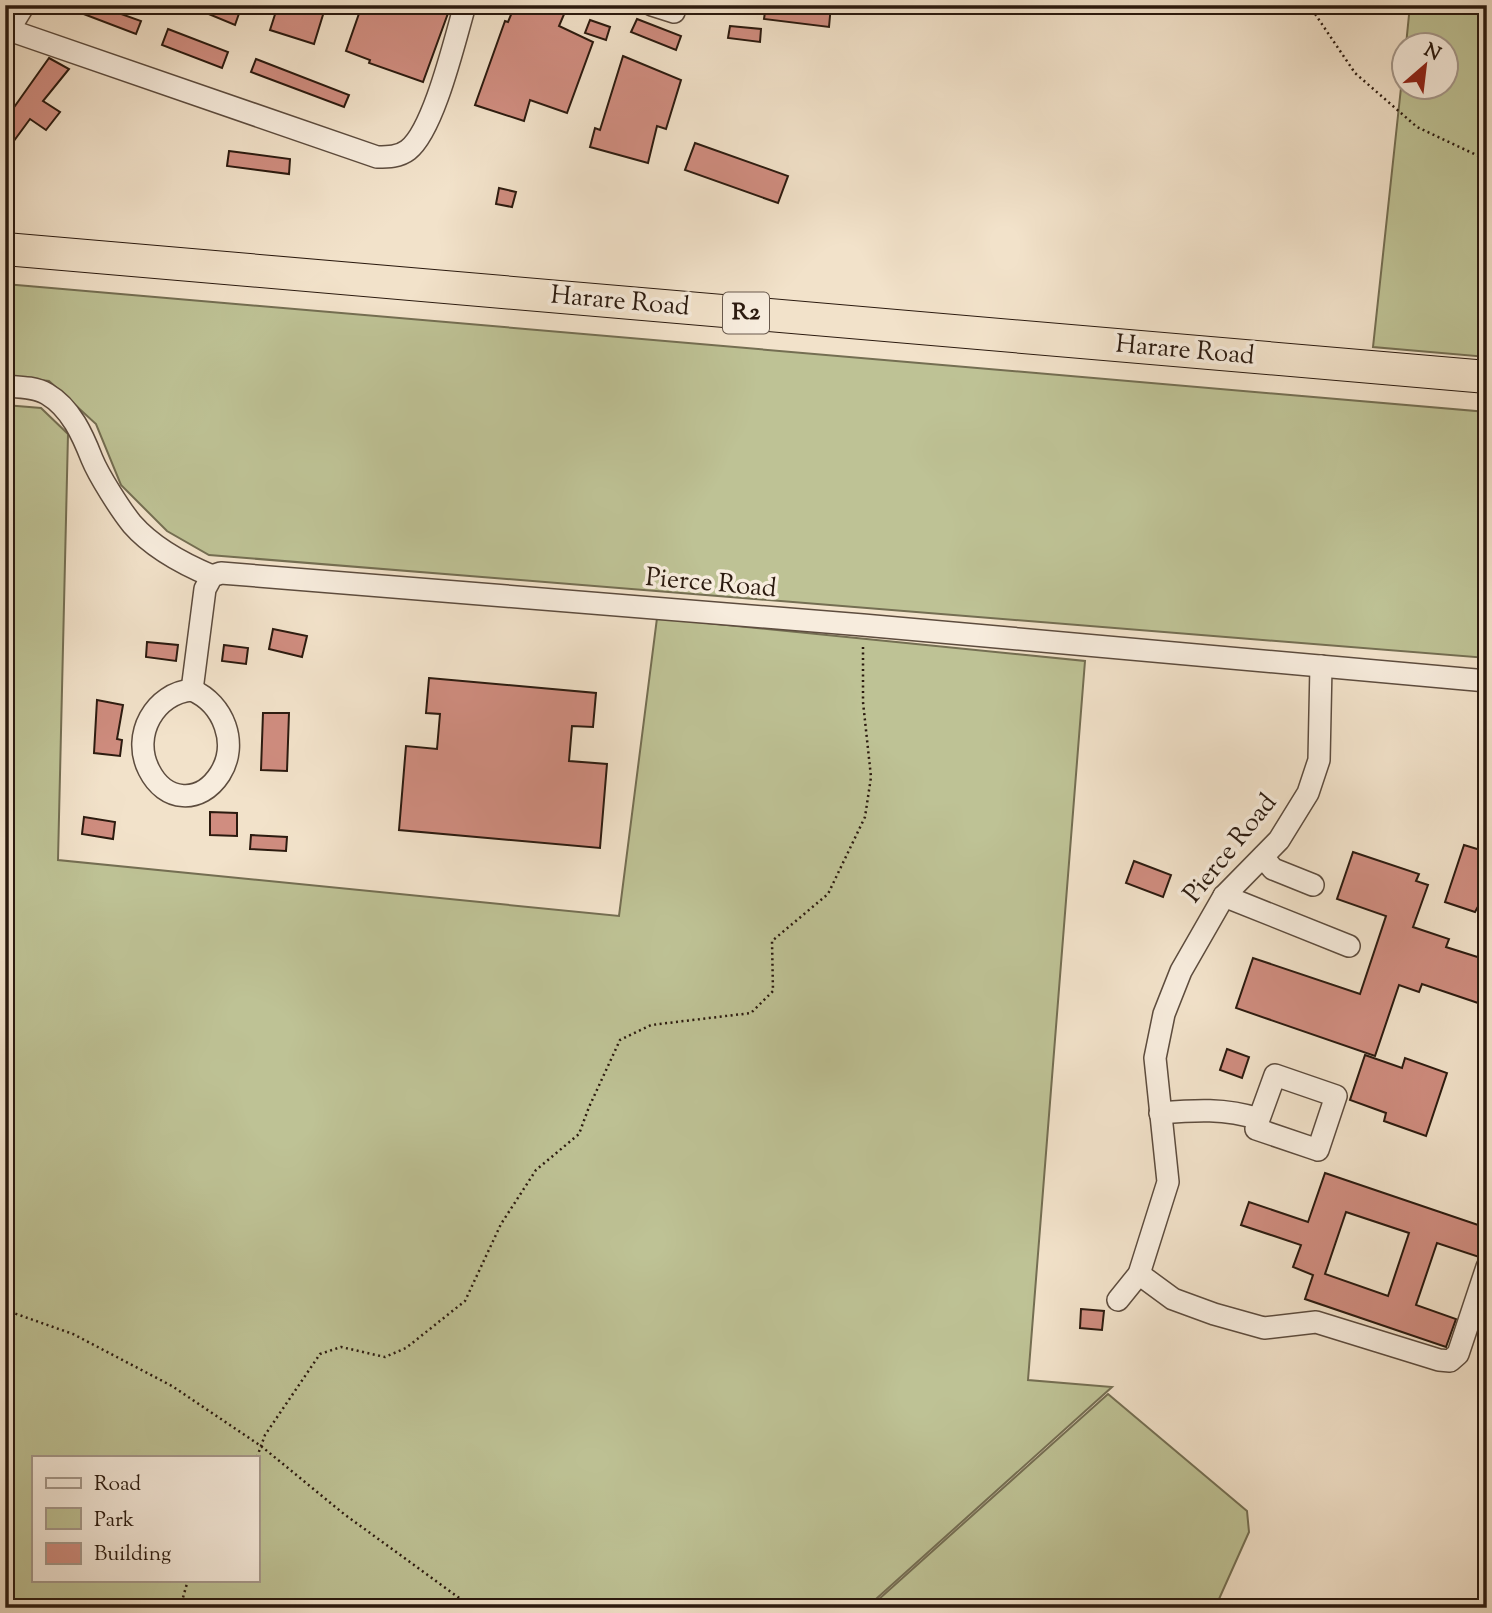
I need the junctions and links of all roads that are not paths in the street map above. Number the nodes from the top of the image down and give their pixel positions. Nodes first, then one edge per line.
1 (24, 5) edge
2 (465, 5) edge
3 (652, 5) edge
4 (674, 12) dead end
5 (7, 33) edge
6 (5, 249) edge
7 (1487, 377) edge
8 (5, 386) edge
9 (212, 576) junction
10 (1321, 666) junction
11 (1487, 681) edge
12 (192, 690) junction
13 (1263, 857) junction
14 (1313, 885) dead end
15 (1224, 896) junction
16 (1349, 946) dead end
17 (1160, 1113) junction
18 (1259, 1119) dead end
19 (1487, 1267) edge
20 (1139, 1275) junction
21 (1118, 1300) dead end

1 - 5 lane
2 - 5 lane
3 - 4 lane
6 - 7 highway, Harare Road / R2
8 - 9 lane
9 - 10 lane, Pierce Road
9 - 12 lane
10 - 11 lane, Pierce Road
10 - 13 lane, Pierce Road
12 - 12 lane
13 - 14 lane
13 - 15 lane, Pierce Road
15 - 16 lane
15 - 17 lane, Pierce Road
17 - 18 lane
17 - 20 lane, Pierce Road
19 - 20 lane
20 - 21 lane, Pierce Road

